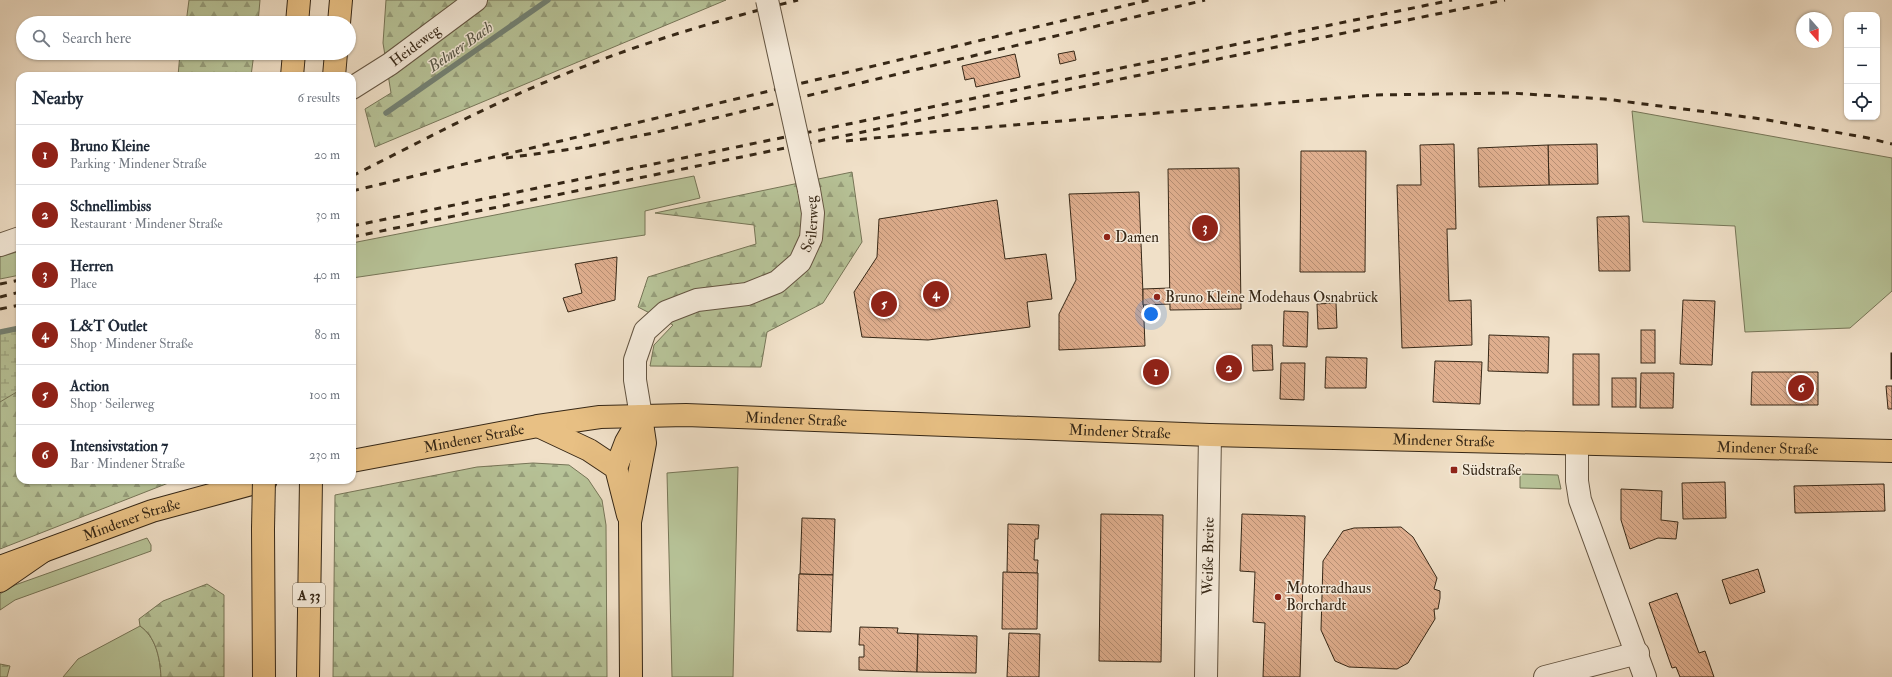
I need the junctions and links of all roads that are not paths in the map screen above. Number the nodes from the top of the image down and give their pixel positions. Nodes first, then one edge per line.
1 (299, 0) edge
2 (341, 0) edge
3 (476, 0) edge
4 (767, 0) edge
5 (298, 16) edge
6 (340, 16) edge
7 (293, 60) edge
8 (292, 72) edge
9 (356, 85) edge
10 (16, 239) edge
11 (0, 245) edge
12 (641, 416) junction
13 (538, 426) junction
14 (1210, 435) junction
15 (1577, 445) junction
16 (1892, 451) edge
17 (356, 460) edge
18 (616, 468) junction
19 (250, 484) edge
20 (265, 484) edge
21 (312, 484) edge
22 (630, 522) junction
23 (42, 552) junction
24 (0, 567) edge
25 (0, 581) edge
26 (1638, 654) junction
27 (264, 677) edge
28 (308, 677) edge
29 (631, 677) edge
30 (1206, 677) edge
31 (1545, 677) edge
32 (1645, 677) edge

1 - 5 main road
2 - 6 main road
3 - 9 street, Heideweg
4 - 12 street, Seilerweg, bridge
7 - 8 main road
10 - 11 street
12 - 13 main road, Mindener Straße
12 - 14 main road, Mindener Straße
12 - 18 main road
12 - 22 main road
13 - 17 main road, Mindener Straße
13 - 18 main road
14 - 15 main road, Mindener Straße
14 - 30 street, Weiße Breite
15 - 16 main road, Mindener Straße
15 - 26 street
18 - 22 main road
19 - 23 main road, Mindener Straße
20 - 27 main road, bridge
21 - 28 main road, A 33
22 - 29 main road
23 - 24 main road, Mindener Straße
23 - 25 main road
26 - 31 street
26 - 32 street

